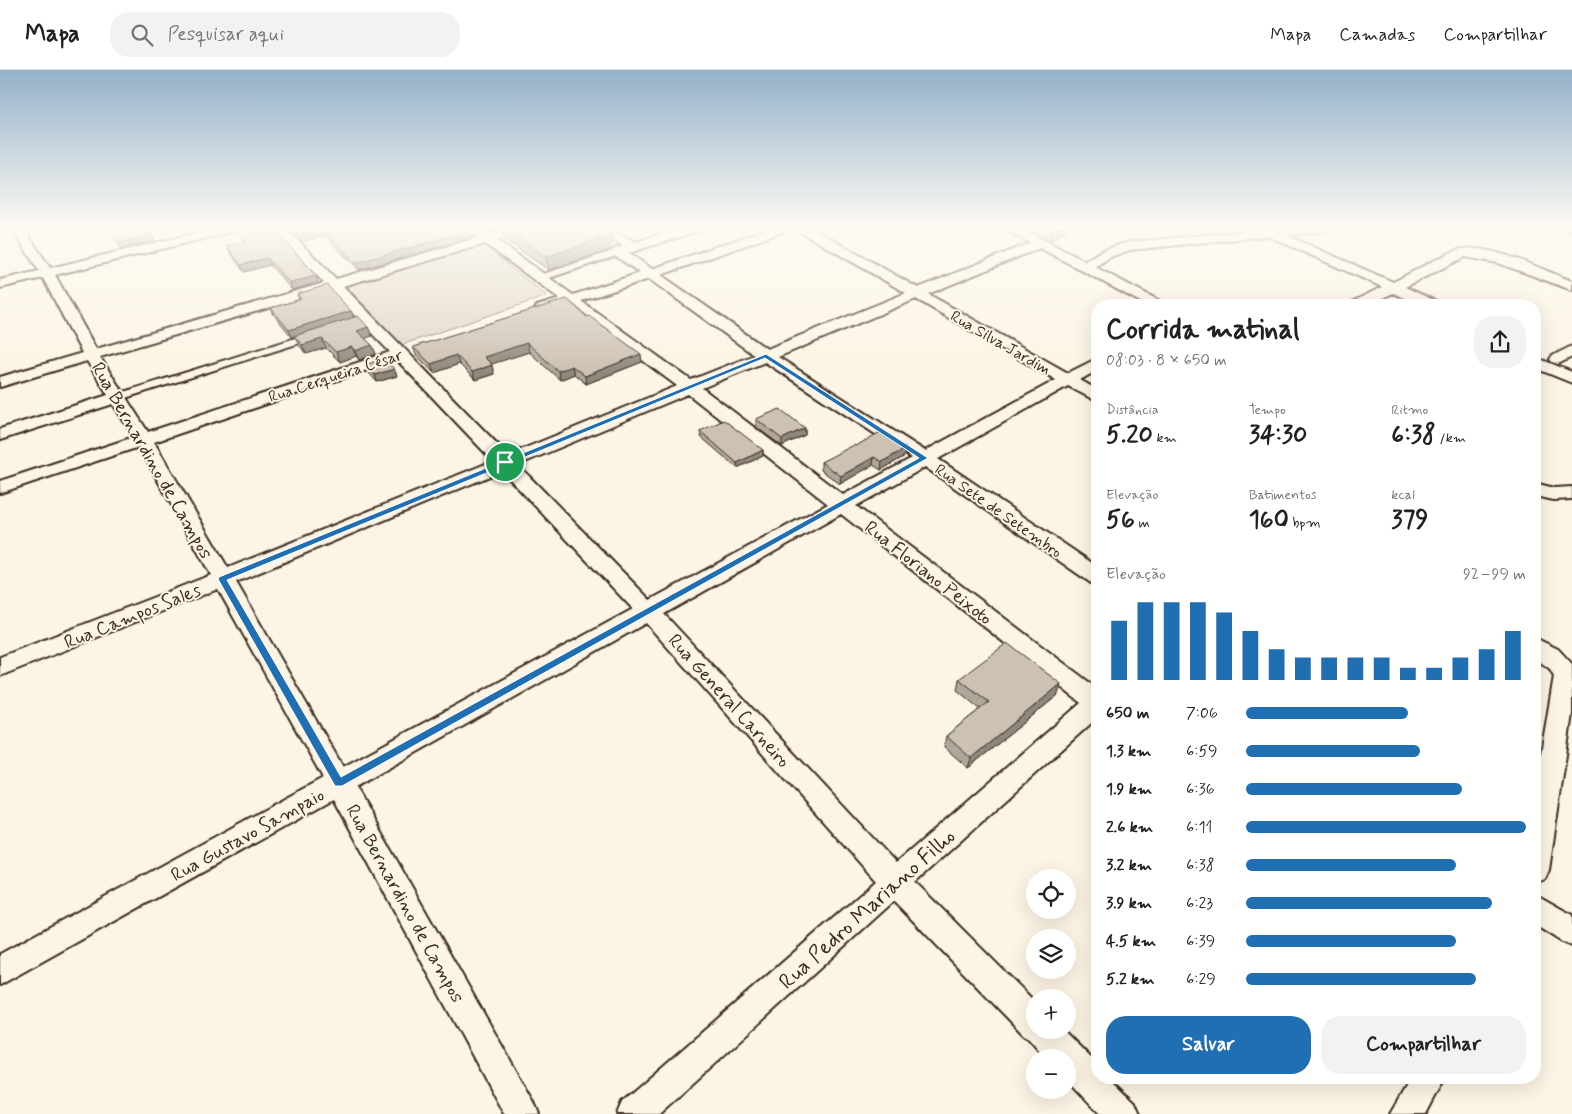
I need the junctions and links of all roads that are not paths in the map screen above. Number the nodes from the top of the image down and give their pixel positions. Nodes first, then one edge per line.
1 (35, 276) edge
2 (48, 276) edge
3 (324, 276) edge
4 (364, 276) edge
5 (537, 276) edge
6 (547, 276) edge
7 (646, 276) edge
8 (653, 276) edge
9 (887, 276) edge
10 (960, 276) edge
11 (1101, 276) edge
12 (1352, 276) edge
13 (1358, 276) edge
14 (1417, 276) edge
15 (1544, 276) edge
16 (540, 278) junction
17 (0, 284) edge
18 (333, 285) junction
19 (1572, 286) edge
20 (1387, 290) junction
21 (917, 293) junction
22 (1146, 299) edge
23 (1369, 299) edge
24 (1400, 299) edge
25 (1415, 299) edge
26 (569, 300) junction
27 (531, 312) edge
28 (329, 331) edge
29 (409, 351) junction
30 (1541, 351) edge
31 (92, 355) junction
32 (766, 356) junction
33 (1567, 358) edge
34 (1541, 365) edge
35 (1091, 366) edge
36 (1572, 378) edge
37 (1066, 379) junction
38 (0, 382) edge
39 (691, 388) junction
40 (1091, 393) edge
41 (118, 398) junction
42 (0, 435) edge
43 (144, 439) junction
44 (924, 458) junction
45 (505, 462) junction
46 (0, 487) edge
47 (1541, 492) edge
48 (1567, 494) edge
49 (843, 505) junction
50 (1091, 573) edge
51 (222, 579) junction
52 (649, 612) junction
53 (1541, 651) edge
54 (0, 667) edge
55 (1091, 697) edge
56 (1091, 707) edge
57 (339, 783) junction
58 (1541, 828) edge
59 (895, 882) junction
60 (1541, 912) edge
61 (1572, 932) edge
62 (0, 970) edge
63 (1026, 1015) edge
64 (1050, 1039) edge
65 (1091, 1081) edge
66 (1094, 1084) edge
67 (1425, 1084) edge
68 (522, 1114) edge
69 (634, 1114) edge
70 (1124, 1114) edge
71 (1407, 1114) edge

1 - 17 street
2 - 31 street, Rua Bernardino de Campos
3 - 18 street, Rua General Carneiro
4 - 18 street
5 - 16 street, Rua Floriano Peixoto
6 - 16 street
7 - 26 street
8 - 32 street, Rua Sete de Setembro
9 - 21 street, Rua Silva Jardim
10 - 21 street, Rua Campos Sales
11 - 22 street
12 - 20 street
13 - 20 street
14 - 20 street
15 - 19 street
16 - 26 street, Rua Floriano Peixoto
18 - 29 street, Rua General Carneiro
18 - 31 street
20 - 23 street
20 - 24 street
20 - 25 street
21 - 32 street, Rua Campos Sales
21 - 37 street, Rua Silva Jardim
26 - 27 street
26 - 39 street, Rua Floriano Peixoto
28 - 41 street
29 - 43 street, Rua Cerqueira César
29 - 45 street, Rua General Carneiro
30 - 33 street
31 - 38 street
31 - 41 street, Rua Bernardino de Campos
32 - 39 street, Rua Campos Sales
32 - 44 street, Rua Sete de Setembro
34 - 36 street
35 - 37 street, Rua Gustavo Sampaio
37 - 40 street, Rua Silva Jardim
37 - 44 street, Rua Gustavo Sampaio
39 - 45 street, Rua Campos Sales
39 - 49 street, Rua Floriano Peixoto
41 - 42 street
41 - 43 street, Rua Bernardino de Campos
43 - 46 street, Rua Cerqueira César
43 - 51 street, Rua Bernardino de Campos
44 - 49 street, Rua Gustavo Sampaio
44 - 50 street, Rua Sete de Setembro
45 - 51 street, Rua Campos Sales
45 - 52 street, Rua General Carneiro
47 - 48 street
49 - 52 street, Rua Gustavo Sampaio
49 - 55 street, Rua Floriano Peixoto
51 - 54 street, Rua Campos Sales
51 - 57 street, Rua Bernardino de Campos
52 - 57 street, Rua Gustavo Sampaio
52 - 59 street, Rua General Carneiro
53 - 58 street
56 - 59 street, Rua Pedro Mariano Filho
57 - 62 street, Rua Gustavo Sampaio
57 - 68 street, Rua Bernardino de Campos
59 - 63 street, Rua General Carneiro
59 - 69 street, Rua Pedro Mariano Filho
60 - 61 street
64 - 65 street
66 - 70 street
67 - 71 street

